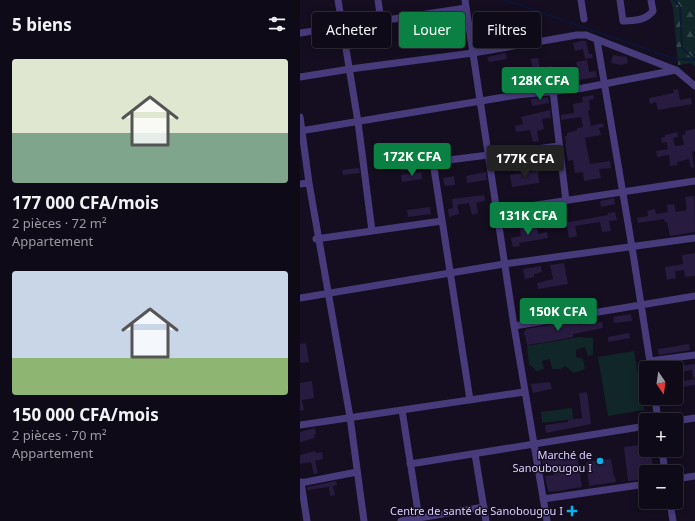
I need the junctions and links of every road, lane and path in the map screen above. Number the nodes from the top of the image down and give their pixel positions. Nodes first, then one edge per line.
1 (338, 0) edge
2 (378, 0) edge
3 (581, 0) edge
4 (620, 0) edge
5 (651, 0) edge
6 (465, 4) edge
7 (340, 12) edge
8 (380, 12) edge
9 (391, 19) edge
10 (584, 19) dead end
11 (312, 31) edge
12 (300, 33) edge
13 (597, 40) junction
14 (346, 48) edge
15 (473, 53) junction
16 (350, 69) junction
17 (676, 70) junction
18 (300, 77) edge
19 (604, 84) junction
20 (695, 86) edge
21 (553, 91) junction
22 (480, 100) junction
23 (300, 117) edge
24 (358, 122) junction
25 (301, 131) edge
26 (560, 146) junction
27 (488, 155) junction
28 (695, 181) edge
29 (309, 183) junction
30 (300, 184) edge
31 (623, 192) junction
32 (566, 201) junction
33 (496, 211) junction
34 (442, 221) junction
35 (372, 231) junction
36 (695, 238) edge
37 (318, 239) junction
38 (632, 247) junction
39 (504, 264) junction
40 (450, 273) junction
41 (328, 293) junction
42 (695, 296) edge
43 (300, 298) edge
44 (640, 305) junction
45 (514, 326) junction
46 (695, 355) edge
47 (649, 361) edge
48 (668, 361) edge
49 (524, 392) junction
50 (470, 400) junction
51 (402, 410) junction
52 (350, 417) junction
53 (695, 418) edge
54 (683, 420) edge
55 (300, 425) edge
56 (639, 427) edge
57 (534, 444) junction
58 (476, 454) junction
59 (410, 464) junction
60 (357, 472) junction
61 (695, 476) edge
62 (683, 478) edge
63 (301, 483) edge
64 (639, 485) edge
65 (543, 499) junction
66 (484, 507) junction
67 (671, 509) edge
68 (419, 518) junction
69 (307, 521) edge
70 (364, 521) edge
71 (401, 521) edge
72 (486, 521) edge
73 (547, 521) edge
74 (673, 521) edge

1 - 7 street
2 - 8 street
3 - 10 street
4 - 5 street
6 - 9 street
6 - 15 street
11 - 12 street
13 - 15 street
13 - 17 street
13 - 19 street
14 - 16 street
15 - 16 street
15 - 22 street
16 - 18 street
16 - 24 street
17 - 19 street
17 - 20 street
19 - 21 street
19 - 31 street
21 - 22 street
21 - 26 street
22 - 24 street
22 - 27 street
23 - 25 street
24 - 25 street
24 - 35 street
25 - 29 street
26 - 27 street
26 - 32 street
27 - 33 street
27 - 34 street
28 - 31 street
29 - 30 street
29 - 37 street
31 - 32 street
31 - 38 street
32 - 33 street
33 - 39 street
34 - 35 street
34 - 40 street
35 - 37 street
36 - 38 street
37 - 41 street
38 - 39 street
38 - 44 street
39 - 40 street
39 - 45 street
40 - 41 street
40 - 50 street
41 - 43 street
41 - 52 street
42 - 44 street
44 - 45 street
44 - 47 street
45 - 49 street
46 - 48 street
49 - 50 street
49 - 57 street
50 - 51 street
51 - 52 street
51 - 59 street
52 - 55 street
52 - 60 street
53 - 54 street
56 - 57 street
57 - 58 street
57 - 65 street
58 - 59 street
58 - 66 street
59 - 68 street
60 - 63 street
60 - 70 street
61 - 62 street
63 - 69 street
64 - 65 street
65 - 73 street
66 - 68 street
66 - 72 street
67 - 74 street
68 - 71 street

